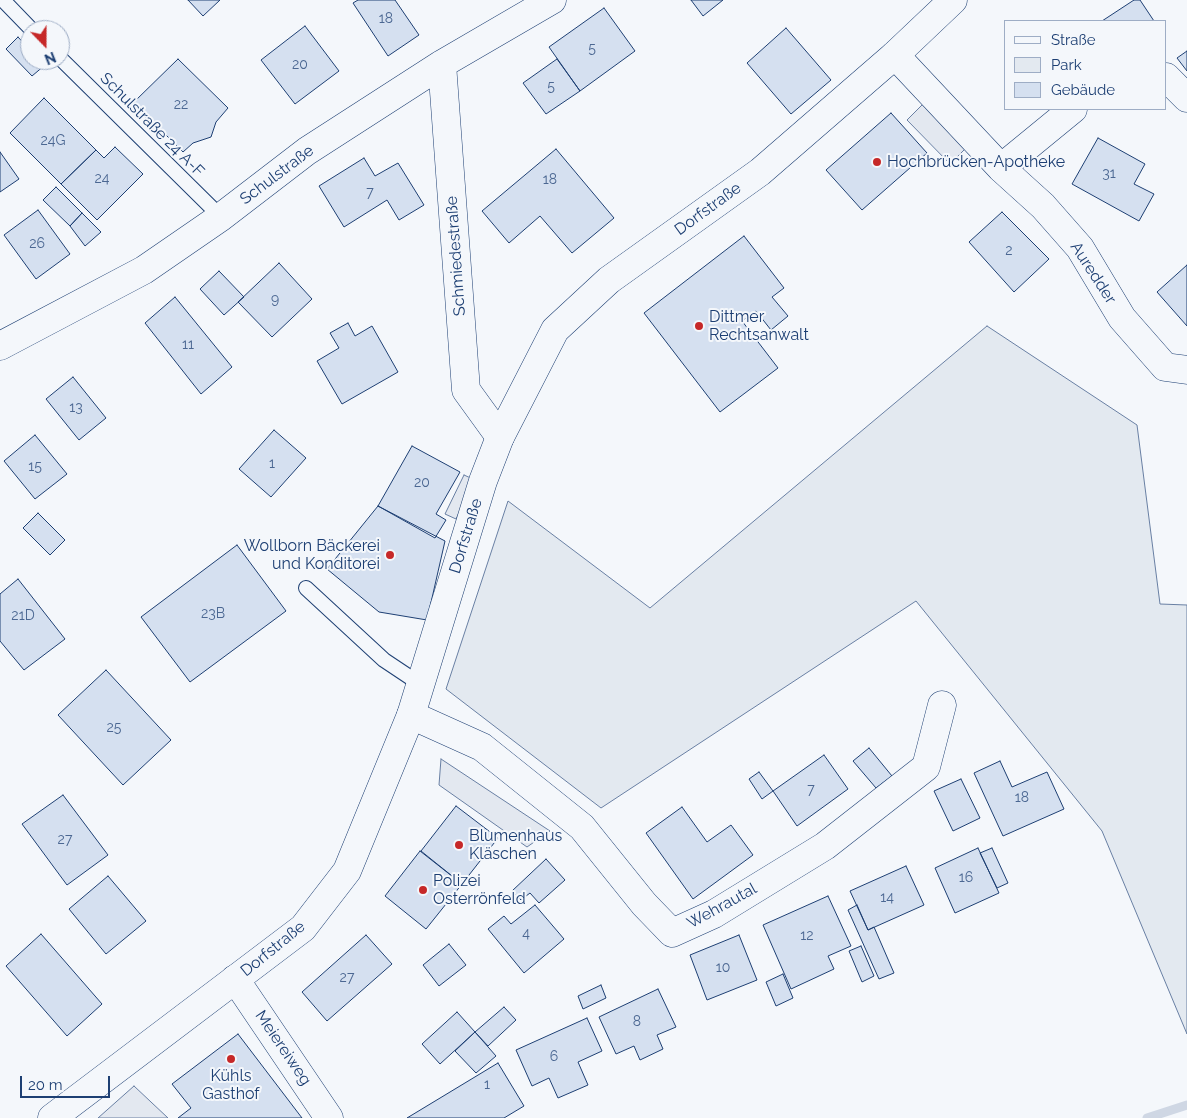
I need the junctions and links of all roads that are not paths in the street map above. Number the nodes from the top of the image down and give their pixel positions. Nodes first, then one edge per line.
1 (2, 0) edge
2 (552, 0) edge
3 (953, 0) edge
4 (22, 20) edge
5 (895, 55) junction
6 (442, 64) junction
7 (70, 68) edge
8 (1167, 79) edge
9 (1187, 98) edge
10 (1072, 110) edge
11 (1002, 168) junction
12 (221, 217) junction
13 (0, 346) edge
14 (1187, 370) edge
15 (500, 437) junction
16 (306, 588) dead end
17 (420, 684) junction
18 (942, 705) dead end
19 (411, 715) junction
20 (235, 979) junction
21 (61, 1115) edge
22 (329, 1118) edge

1 - 4 lane
2 - 6 street, Schulstraße
3 - 5 street, Dorfstraße
5 - 11 street, Auredder
5 - 15 street, Dorfstraße
6 - 12 street, Schulstraße
6 - 15 street, Schmiedestraße
7 - 12 lane, Schulstraße 24 A-F
8 - 9 street
10 - 11 street
11 - 14 street, Auredder
12 - 13 street, Schulstraße
15 - 17 street, Dorfstraße
16 - 17 lane
17 - 19 street, Dorfstraße
18 - 19 street, Wehrautal
19 - 20 street, Dorfstraße
20 - 21 street, Dorfstraße
20 - 22 street, Meiereiweg

